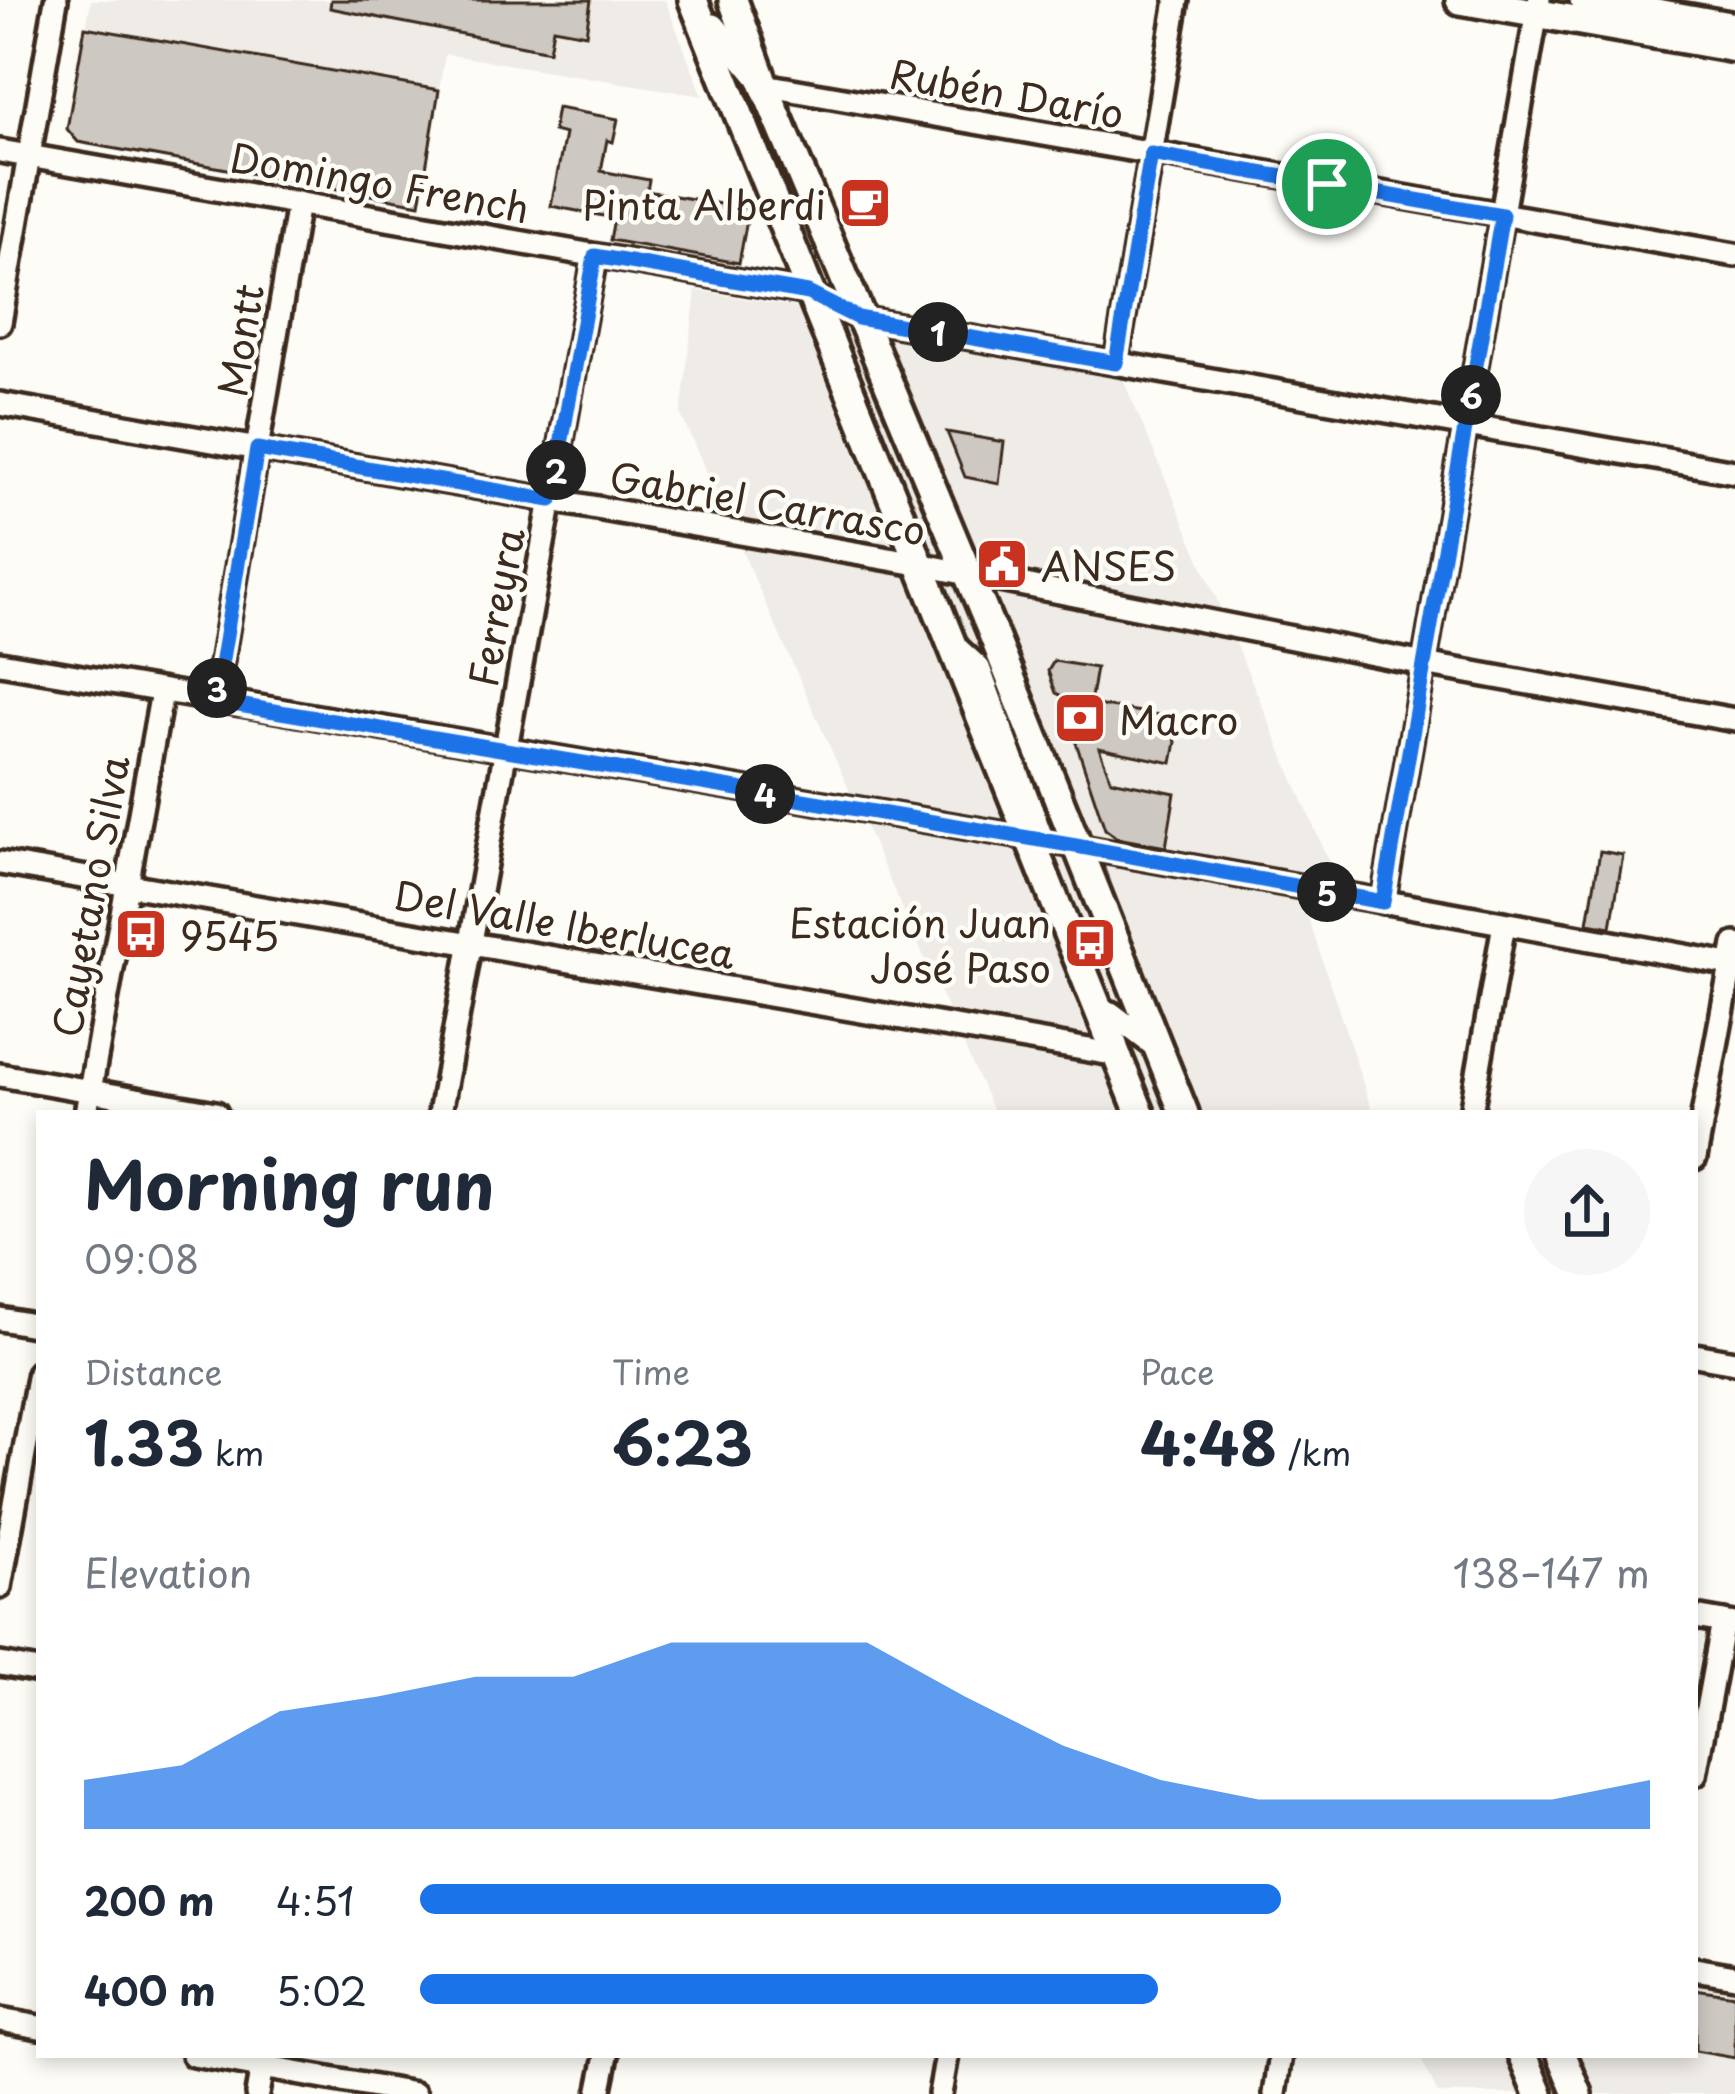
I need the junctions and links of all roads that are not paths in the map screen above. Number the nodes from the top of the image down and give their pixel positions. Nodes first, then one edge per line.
1 (56, 0) edge
2 (693, 0) edge
3 (704, 0) edge
4 (733, 0) edge
5 (1177, 0) edge
6 (1460, 0) edge
7 (1584, 0) edge
8 (1538, 7) edge
9 (714, 25) junction
10 (1735, 26) edge
11 (1735, 48) edge
12 (725, 80) junction
13 (764, 85) junction
14 (0, 151) edge
15 (1151, 154) junction
16 (29, 156) junction
17 (298, 203) junction
18 (1502, 215) junction
19 (1735, 255) edge
20 (595, 256) junction
21 (808, 293) junction
22 (858, 318) junction
23 (0, 323) edge
24 (1116, 363) junction
25 (0, 404) edge
26 (1466, 425) junction
27 (257, 449) junction
28 (1735, 472) edge
29 (551, 500) junction
30 (918, 564) junction
31 (968, 575) junction
32 (991, 629) junction
33 (950, 642) junction
34 (0, 663) edge
35 (1424, 664) junction
36 (979, 668) junction
37 (162, 692) junction
38 (215, 701) junction
39 (1735, 720) edge
40 (506, 750) junction
41 (1035, 839) junction
42 (1076, 846) junction
43 (0, 863) edge
44 (127, 885) junction
45 (1383, 902) junction
46 (1504, 924) junction
47 (470, 944) junction
48 (1734, 958) edge
49 (1111, 1013) junction
50 (1157, 1048) junction
51 (1118, 1055) junction
52 (0, 1075) edge
53 (88, 1102) edge
54 (181, 1110) edge
55 (441, 1110) edge
56 (1139, 1110) edge
57 (1183, 1110) edge
58 (1473, 1110) edge
59 (1698, 1143) edge
60 (0, 1318) edge
61 (36, 1324) edge
62 (1698, 1355) edge
63 (1735, 1361) edge
64 (36, 1389) edge
65 (0, 1587) edge
66 (1698, 1618) edge
67 (1729, 1623) edge
68 (0, 1664) edge
69 (36, 1670) edge
70 (1698, 1762) edge
71 (1698, 1970) edge
72 (1735, 1976) edge
73 (0, 2020) edge
74 (36, 2026) edge
75 (228, 2058) edge
76 (606, 2058) edge
77 (946, 2058) edge
78 (1281, 2058) edge
79 (1524, 2058) edge
80 (1563, 2058) edge
81 (263, 2061) edge
82 (257, 2094) edge
83 (416, 2094) edge
84 (599, 2094) edge
85 (940, 2094) edge
86 (1275, 2094) edge
87 (1539, 2094) edge
88 (1578, 2094) edge

1 - 16 street
2 - 12 main road
3 - 9 street
4 - 13 main road
5 - 15 street
6 - 8 main road
7 - 10 main road
8 - 11 main road
8 - 18 street
9 - 12 street
9 - 13 street
12 - 21 main road
13 - 15 street, Rubén Darío
13 - 22 main road
14 - 16 street, Domingo French
15 - 18 street, Rubén Darío
15 - 24 street
16 - 17 street, Domingo French
16 - 23 street
17 - 20 street, Domingo French
17 - 27 street, Montt
18 - 19 street, Rubén Darío
18 - 26 street
20 - 21 street, Domingo French
20 - 29 street, Ferreyra
21 - 22 street, Domingo French
21 - 30 main road
22 - 24 street, Domingo French
22 - 31 main road
24 - 26 street, Domingo French
25 - 27 street, Gabriel Carrasco
26 - 28 street, Domingo French
26 - 35 street
27 - 29 street, Gabriel Carrasco
27 - 38 street, Montt
29 - 30 street, Gabriel Carrasco
29 - 40 street, Ferreyra
30 - 31 street, Gabriel Carrasco
30 - 33 main road
31 - 32 main road
31 - 35 street, Gabriel Carrasco
32 - 36 street
32 - 42 main road
33 - 36 street
33 - 41 main road
34 - 37 street
35 - 39 street, Gabriel Carrasco
35 - 45 street
36 - 41 street
37 - 38 street
37 - 44 street, Cayetano Silva
38 - 40 street
40 - 41 street
40 - 47 street, Ferreyra
41 - 42 street
41 - 49 street
41 - 51 main road
42 - 45 street
42 - 50 main road
43 - 44 street, Del Valle Iberlucea
44 - 47 street, Del Valle Iberlucea
44 - 53 street, Cayetano Silva
45 - 46 street
46 - 48 street
46 - 58 street
47 - 51 street, Del Valle Iberlucea
47 - 55 street, Ferreyra
48 - 59 street
49 - 50 street
49 - 51 street
50 - 57 main road
51 - 56 main road
52 - 53 street
53 - 54 street
60 - 61 street
62 - 63 street
64 - 65 street
66 - 67 street
67 - 70 street
68 - 69 street
71 - 72 street
73 - 74 street
75 - 81 street
76 - 84 street
77 - 85 street
78 - 86 street
79 - 87 main road
80 - 88 main road
81 - 82 street
81 - 83 street

